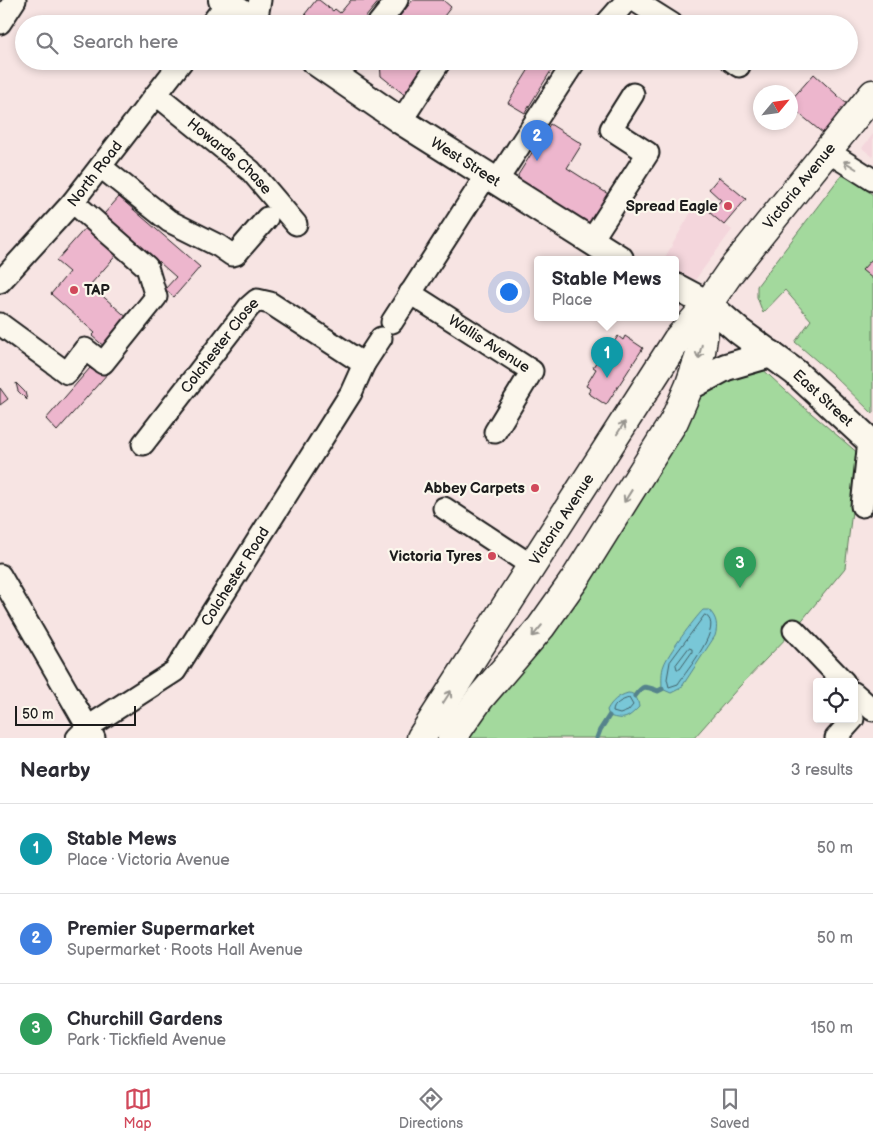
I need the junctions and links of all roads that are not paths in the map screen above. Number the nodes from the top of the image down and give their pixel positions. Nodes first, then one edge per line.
1 (15, 0) edge
2 (397, 0) edge
3 (627, 0) edge
4 (634, 0) edge
5 (224, 2) edge
6 (216, 15) edge
7 (258, 15) edge
8 (385, 15) edge
9 (614, 15) edge
10 (658, 15) edge
11 (0, 23) edge
12 (175, 70) edge
13 (342, 70) edge
14 (434, 70) edge
15 (569, 70) edge
16 (633, 94) dead end
17 (873, 94) edge
18 (157, 95) junction
19 (401, 121) junction
20 (828, 151) junction
21 (100, 167) junction
22 (491, 179) junction
23 (873, 180) edge
24 (72, 203) junction
25 (267, 218) dead end
26 (296, 224) dead end
27 (591, 241) junction
28 (615, 256) edge
29 (0, 282) edge
30 (679, 289) edge
31 (410, 294) junction
32 (708, 304) junction
33 (0, 324) edge
34 (771, 354) junction
35 (364, 364) junction
36 (689, 387) junction
37 (495, 432) dead end
38 (871, 442) edge
39 (143, 444) dead end
40 (862, 506) dead end
41 (444, 508) dead end
42 (532, 566) junction
43 (0, 575) edge
44 (794, 630) dead end
45 (840, 678) edge
46 (860, 709) edge
47 (86, 734) edge
48 (421, 738) edge
49 (452, 738) edge
50 (836, 738) edge

1 - 11 street
2 - 8 street
3 - 9 street
4 - 10 street
5 - 6 street
5 - 7 main road
12 - 18 street, North Road
13 - 19 main road, West Street
14 - 19 street
15 - 22 street
16 - 27 street
17 - 20 highway, Victoria Avenue
18 - 21 street, North Road
18 - 26 street, Howards Chase
19 - 22 main road, West Street
23 -> 20 street
20 - 32 highway, Victoria Avenue
21 - 24 street, North Road
21 - 25 street
22 - 27 main road, West Street
22 - 31 street
24 - 29 street, North Road
24 - 33 street
27 - 28 main road, West Street
30 - 32 main road
31 - 35 street
31 - 37 street, Wallis Avenue
32 - 34 main road, East Street
32 -> 36 highway, Victoria Avenue
42 -> 32 highway, Victoria Avenue
34 - 36 main road
34 - 38 main road, East Street
35 - 39 street, Colchester Close
35 - 47 street, Colchester Road
36 -> 49 highway, Victoria Avenue
38 - 40 street
41 - 42 street
48 -> 42 highway, Victoria Avenue
43 - 47 street
44 - 45 street
46 - 50 street

